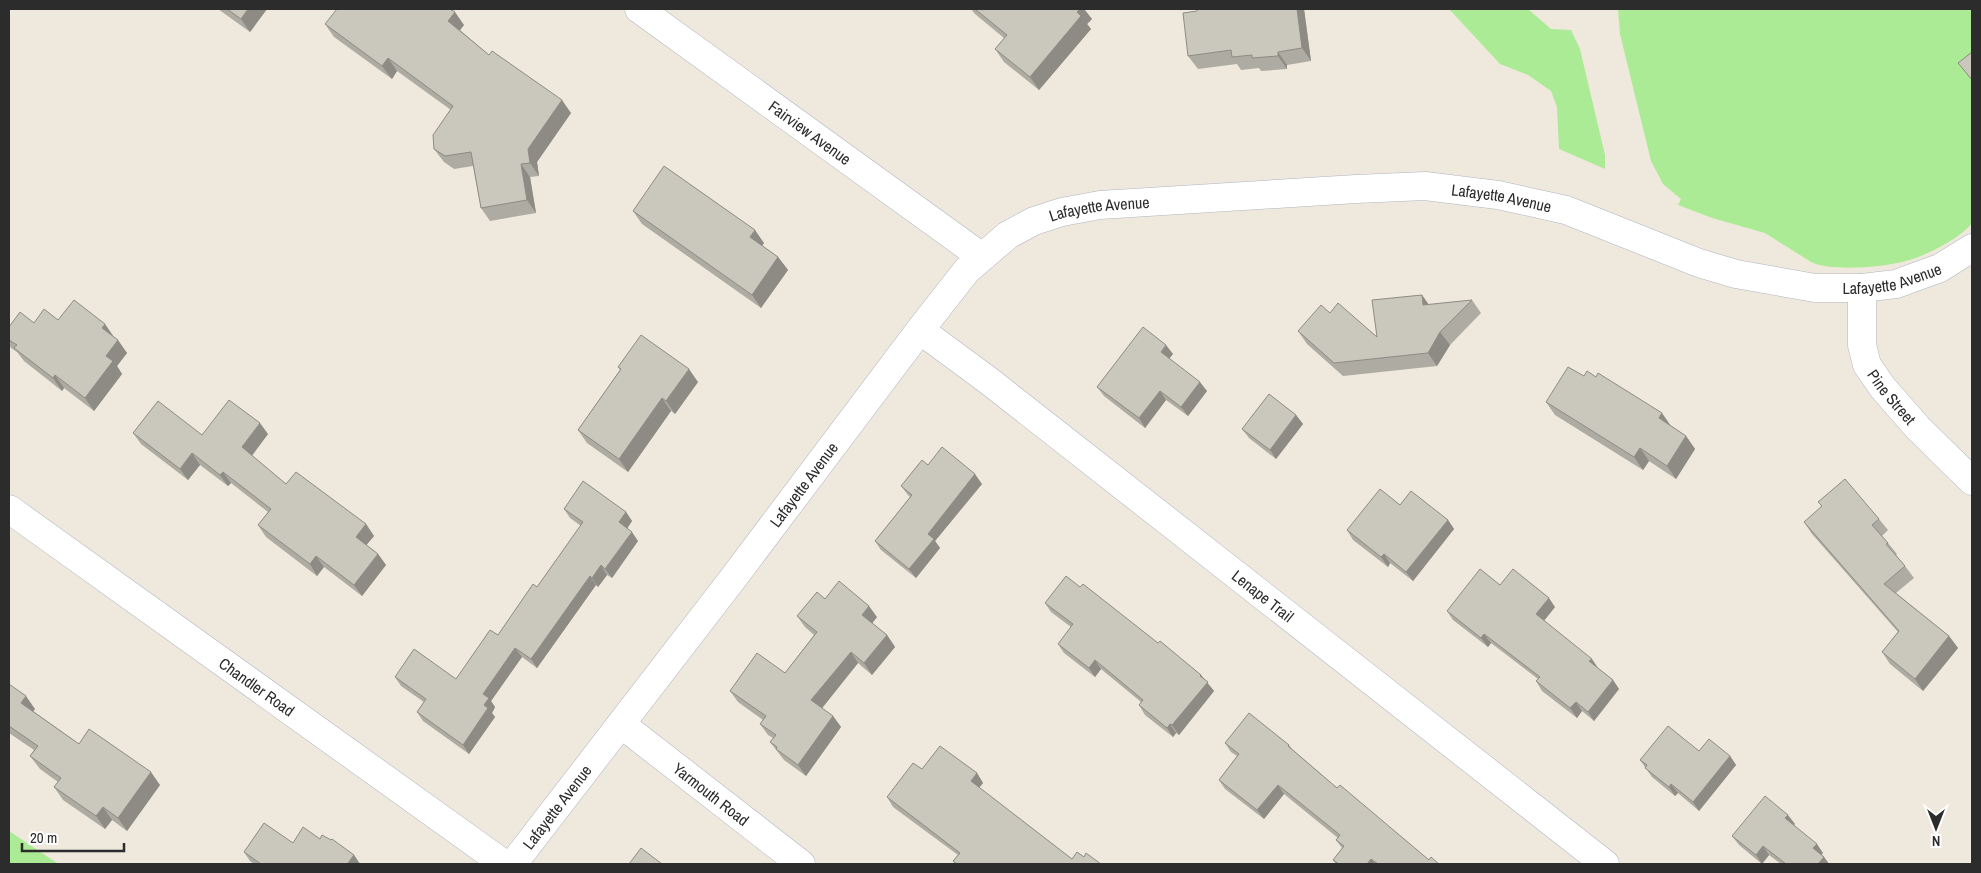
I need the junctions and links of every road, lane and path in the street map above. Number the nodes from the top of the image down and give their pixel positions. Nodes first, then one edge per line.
1 (639, 9) edge
2 (1972, 248) edge
3 (982, 257) junction
4 (1862, 288) junction
5 (920, 330) junction
6 (1972, 481) edge
7 (9, 510) edge
8 (621, 724) junction
9 (504, 864) edge
10 (513, 864) edge
11 (801, 864) edge
12 (1605, 864) edge

1 - 3 street, Fairview Avenue
2 - 4 street, Lafayette Avenue
3 - 4 street, Lafayette Avenue
3 - 5 street, Lafayette Avenue
4 - 6 street, Pine Street
5 - 8 street, Lafayette Avenue
5 - 12 street, Lenape Trail
7 - 9 street, Chandler Road
8 - 10 street, Lafayette Avenue
8 - 11 street, Yarmouth Road

